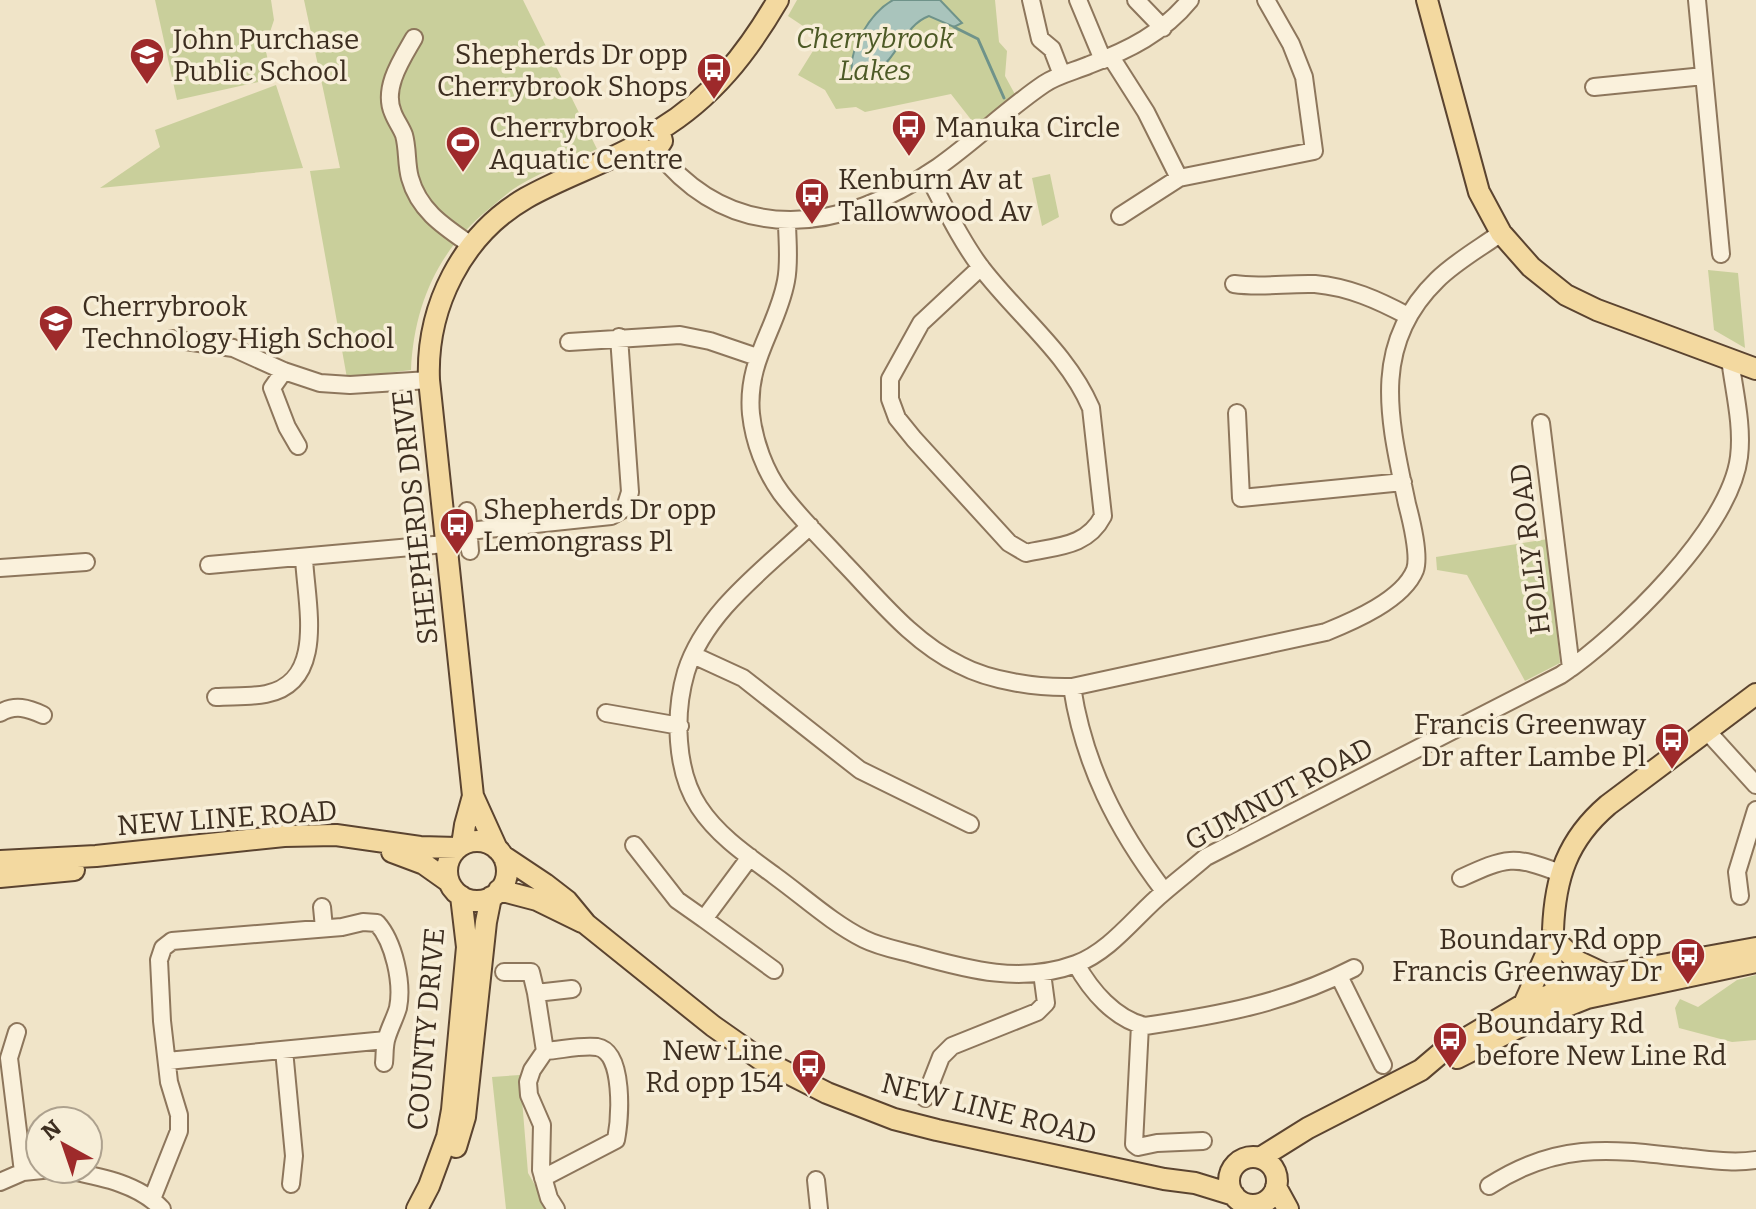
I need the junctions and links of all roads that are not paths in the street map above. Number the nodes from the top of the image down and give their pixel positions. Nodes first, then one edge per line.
1 (778, 0) edge
2 (1031, 0) edge
3 (1078, 0) edge
4 (1136, 0) edge
5 (1190, 0) edge
6 (1266, 0) edge
7 (1427, 0) edge
8 (1697, 0) edge
9 (1163, 28) junction
10 (414, 38) dead end
11 (1107, 58) junction
12 (1062, 75) junction
13 (1704, 76) junction
14 (1594, 87) dead end
15 (651, 142) junction
16 (927, 174) junction
17 (1179, 178) junction
18 (1120, 216) dead end
19 (787, 220) junction
20 (1501, 233) junction
21 (471, 245) junction
22 (1721, 254) dead end
23 (981, 267) junction
24 (1234, 284) dead end
25 (1408, 316) junction
26 (619, 337) junction
27 (172, 339) dead end
28 (569, 342) dead end
29 (757, 357) junction
30 (1730, 359) junction
31 (1756, 369) edge
32 (284, 371) junction
33 (429, 380) junction
34 (1237, 413) dead end
35 (1541, 423) dead end
36 (298, 446) dead end
37 (1403, 482) junction
38 (467, 511) dead end
39 (810, 526) junction
40 (469, 531) junction
41 (445, 544) junction
42 (470, 551) dead end
43 (304, 558) junction
44 (86, 562) dead end
45 (209, 565) dead end
46 (0, 568) edge
47 (693, 655) junction
48 (1571, 668) junction
49 (1072, 687) junction
50 (1756, 694) edge
51 (216, 697) dead end
52 (0, 713) edge
53 (606, 713) dead end
54 (43, 715) dead end
55 (680, 726) junction
56 (1707, 731) junction
57 (1756, 785) edge
58 (473, 796) junction
59 (1756, 810) edge
60 (970, 824) dead end
61 (634, 845) dead end
62 (460, 846) junction
63 (500, 852) junction
64 (750, 857) junction
65 (0, 861) edge
66 (1560, 873) junction
67 (0, 877) edge
68 (1461, 878) dead end
69 (454, 888) junction
70 (1164, 891) junction
71 (495, 894) junction
72 (1740, 896) dead end
73 (322, 907) dead end
74 (704, 919) junction
75 (586, 924) junction
76 (324, 928) junction
77 (1554, 940) junction
78 (1756, 948) edge
79 (1756, 962) edge
80 (1076, 964) junction
81 (774, 970) dead end
82 (504, 972) dead end
83 (1042, 973) junction
84 (1607, 975) junction
85 (572, 989) dead end
86 (536, 993) junction
87 (1566, 994) junction
88 (1524, 1004) junction
89 (1140, 1025) junction
90 (17, 1032) dead end
91 (386, 1040) junction
92 (284, 1050) junction
93 (545, 1051) junction
94 (167, 1061) junction
95 (384, 1063) dead end
96 (1383, 1065) dead end
97 (1421, 1070) junction
98 (925, 1098) dead end
99 (1203, 1141) dead end
100 (1756, 1160) edge
101 (23, 1172) joint
102 (1231, 1172) junction
103 (1270, 1172) junction
104 (104, 1177) edge
105 (543, 1178) junction
106 (816, 1180) dead end
107 (0, 1182) edge
108 (1195, 1183) junction
109 (291, 1184) dead end
110 (1489, 1186) dead end
111 (1234, 1195) junction
112 (157, 1204) edge
113 (1255, 1207) edge
114 (417, 1209) edge
115 (430, 1209) edge
116 (556, 1209) edge
117 (819, 1209) edge
118 (1288, 1209) edge

1 - 15 main road, SHEPHERDS DRIVE
2 - 12 street
3 - 11 street
4 - 9 street
5 - 9 street
6 - 17 street
7 - 20 main road
8 - 13 street
9 - 11 street
10 - 21 street
11 - 12 street
11 - 17 street
12 - 16 street
13 - 14 street
13 - 22 street
15 - 19 street
15 - 21 main road, SHEPHERDS DRIVE
16 - 19 street
16 - 23 street
17 - 18 street
19 - 29 street
20 - 25 street
20 - 30 main road
21 - 33 main road, SHEPHERDS DRIVE
23 - 23 street
24 - 25 street
25 - 37 street
26 - 28 street
26 - 29 street
26 - 40 street
27 - 32 street
29 - 39 street
30 - 31 main road
30 - 48 street, GUMNUT ROAD
32 - 33 street
32 - 36 street
33 - 41 main road, SHEPHERDS DRIVE
34 - 37 street
35 - 48 street, HOLLY ROAD
37 - 49 street
38 - 40 street
39 - 47 street, GUMNUT ROAD
39 - 49 street
40 - 42 street
41 - 43 street
41 - 58 main road, SHEPHERDS DRIVE
43 - 45 street
43 - 51 street
44 - 46 street
47 - 55 street, GUMNUT ROAD
47 - 60 street
48 - 70 street, GUMNUT ROAD
49 - 70 street
50 - 56 main road
52 - 54 street
53 - 55 street
55 - 64 street, GUMNUT ROAD
56 - 57 street
56 - 66 main road
58 - 62 main road, SHEPHERDS DRIVE
58 - 63 main road, SHEPHERDS DRIVE
59 - 72 street
61 - 74 street
62 - 63 main road
62 - 65 main road, NEW LINE ROAD
62 - 69 main road
63 - 71 main road
63 - 75 main road, NEW LINE ROAD
64 - 74 street
64 - 83 street, GUMNUT ROAD
66 - 68 street
66 - 77 main road
67 - 69 main road, NEW LINE ROAD
69 - 71 main road
69 - 114 main road, COUNTY DRIVE
70 - 80 street, GUMNUT ROAD
71 - 75 main road, NEW LINE ROAD
71 - 115 main road, COUNTY DRIVE
73 - 76 street
74 - 81 street
75 - 108 main road, NEW LINE ROAD
76 - 91 street
76 - 94 street
77 - 84 main road
77 - 87 main road
77 - 88 main road
78 - 84 main road
79 - 87 main road
80 - 83 street, GUMNUT ROAD
80 - 89 street
82 - 86 street
83 - 98 street
84 - 87 main road
85 - 86 street
86 - 93 street
87 - 88 main road
87 - 97 main road
88 - 97 main road
89 - 96 street
89 - 99 street
90 - 101 street
91 - 92 street
91 - 95 street
92 - 94 street
92 - 109 street
93 - 105 street
93 - 105 street
94 - 112 street
97 - 103 main road
100 - 110 street
101 - 107 street
102 - 103 main road
102 - 108 main road, NEW LINE ROAD
102 - 111 main road
103 - 113 main road
103 - 118 main road
104 - 112 street
105 - 116 street
106 - 117 street
108 - 111 main road, NEW LINE ROAD
111 - 113 main road

